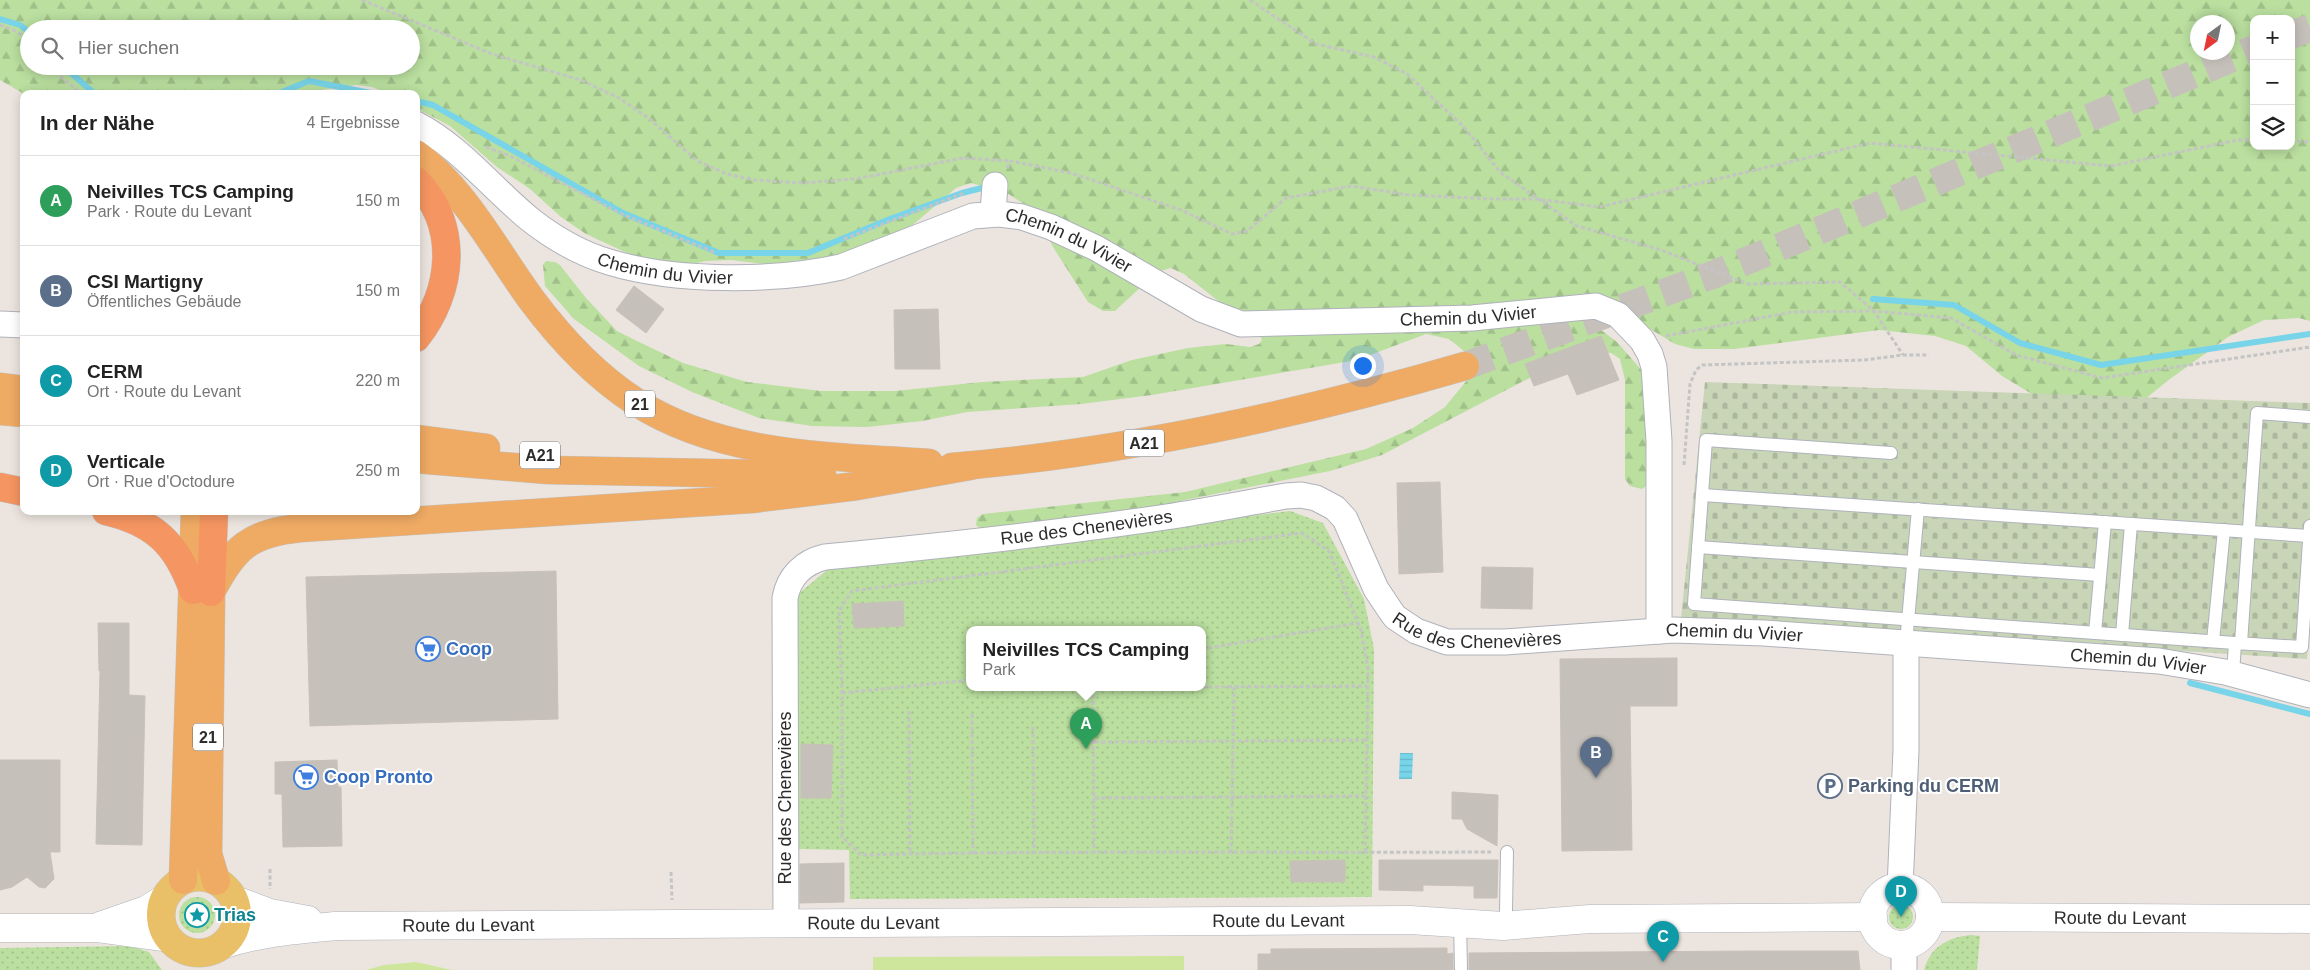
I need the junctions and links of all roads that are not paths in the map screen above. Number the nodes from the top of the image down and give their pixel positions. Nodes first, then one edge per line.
1 (420, 127) edge
2 (420, 158) edge
3 (420, 185) edge
4 (995, 185) road end
5 (993, 213) junction
6 (0, 324) edge
7 (20, 326) edge
8 (420, 333) edge
9 (1465, 366) tunnel mouth
10 (0, 387) edge
11 (20, 390) edge
12 (0, 410) edge
13 (20, 412) edge
14 (2310, 416) edge
15 (420, 440) edge
16 (1891, 453) dead end
17 (420, 460) edge
18 (970, 466) junction
19 (664, 471) junction
20 (0, 487) edge
21 (20, 491) edge
22 (1702, 495) junction
23 (1918, 509) junction
24 (118, 515) edge
25 (195, 515) edge
26 (213, 515) edge
27 (2105, 522) junction
28 (2131, 524) junction
29 (2224, 530) junction
30 (2310, 531) edge
31 (2249, 532) junction
32 (1698, 547) junction
33 (1912, 560) junction
34 (2100, 575) junction
35 (202, 591) junction
36 (1660, 631) junction
37 (1907, 632) junction
38 (2095, 633) junction
39 (2122, 635) junction
40 (2213, 641) junction
41 (2238, 643) junction
42 (2232, 674) junction
43 (2310, 695) edge
44 (1507, 852) road end
45 (184, 880) junction
46 (216, 881) junction
47 (1900, 888) junction
48 (164, 899) junction
49 (235, 900) junction
50 (1506, 912) junction
51 (1872, 916) junction
52 (1930, 917) junction
53 (1460, 919) junction
54 (1590, 919) junction
55 (2310, 919) edge
56 (786, 923) junction
57 (336, 926) junction
58 (0, 928) edge
59 (96, 928) junction
60 (169, 938) junction
61 (225, 944) junction
62 (1904, 957) edge
63 (199, 962) edge
64 (1461, 970) edge

1 - 5 street, Chemin du Vivier
2 - 18 highway, 21
3 - 8 highway
4 - 5 street
5 - 36 street, Chemin du Vivier
6 - 7 street
9 - 18 highway, A21
10 - 11 highway
12 - 13 highway
14 - 31 lane
15 - 19 highway, A21
16 - 22 lane
17 - 19 highway, A21
18 - 19 highway, A21
18 - 35 highway, 21
20 - 21 highway
22 - 23 lane
22 - 32 lane
23 - 27 lane
23 - 33 lane
24 - 35 highway
25 - 35 highway, 21
26 - 35 highway
27 - 28 lane
27 - 34 lane
28 - 29 lane
28 - 39 lane
29 - 31 lane
29 - 40 lane
30 - 31 lane
30 - 41 lane
31 - 41 lane
32 - 33 lane
32 - 37 lane
33 - 34 lane
33 - 37 lane
34 - 38 lane
35 - 45 highway, 21
35 - 46 highway, 21
36 - 37 street, Chemin du Vivier
36 - 56 street, Rue des Chenevières
37 - 38 lane
37 - 42 street, Chemin du Vivier
37 - 47 street
38 - 39 lane
39 - 40 lane
40 - 41 lane
41 - 42 lane
42 - 43 street, Chemin du Vivier
44 - 50 lane
45 - 46 main road
45 - 48 main road
46 - 49 main road, 21
47 - 51 street
47 - 52 street
48 - 59 street
48 - 60 main road
49 - 57 street, Route du Levant
49 - 61 main road
50 - 53 street, Route du Levant
50 - 54 street, Route du Levant
51 - 54 street, Route du Levant
51 - 62 street
52 - 55 street, Route du Levant
52 - 62 street
53 - 54 street, Route du Levant
53 - 56 street, Route du Levant
53 - 64 lane
56 - 57 street, Route du Levant
57 - 61 street, Route du Levant
58 - 59 street
59 - 60 street
60 - 63 main road
61 - 63 main road

